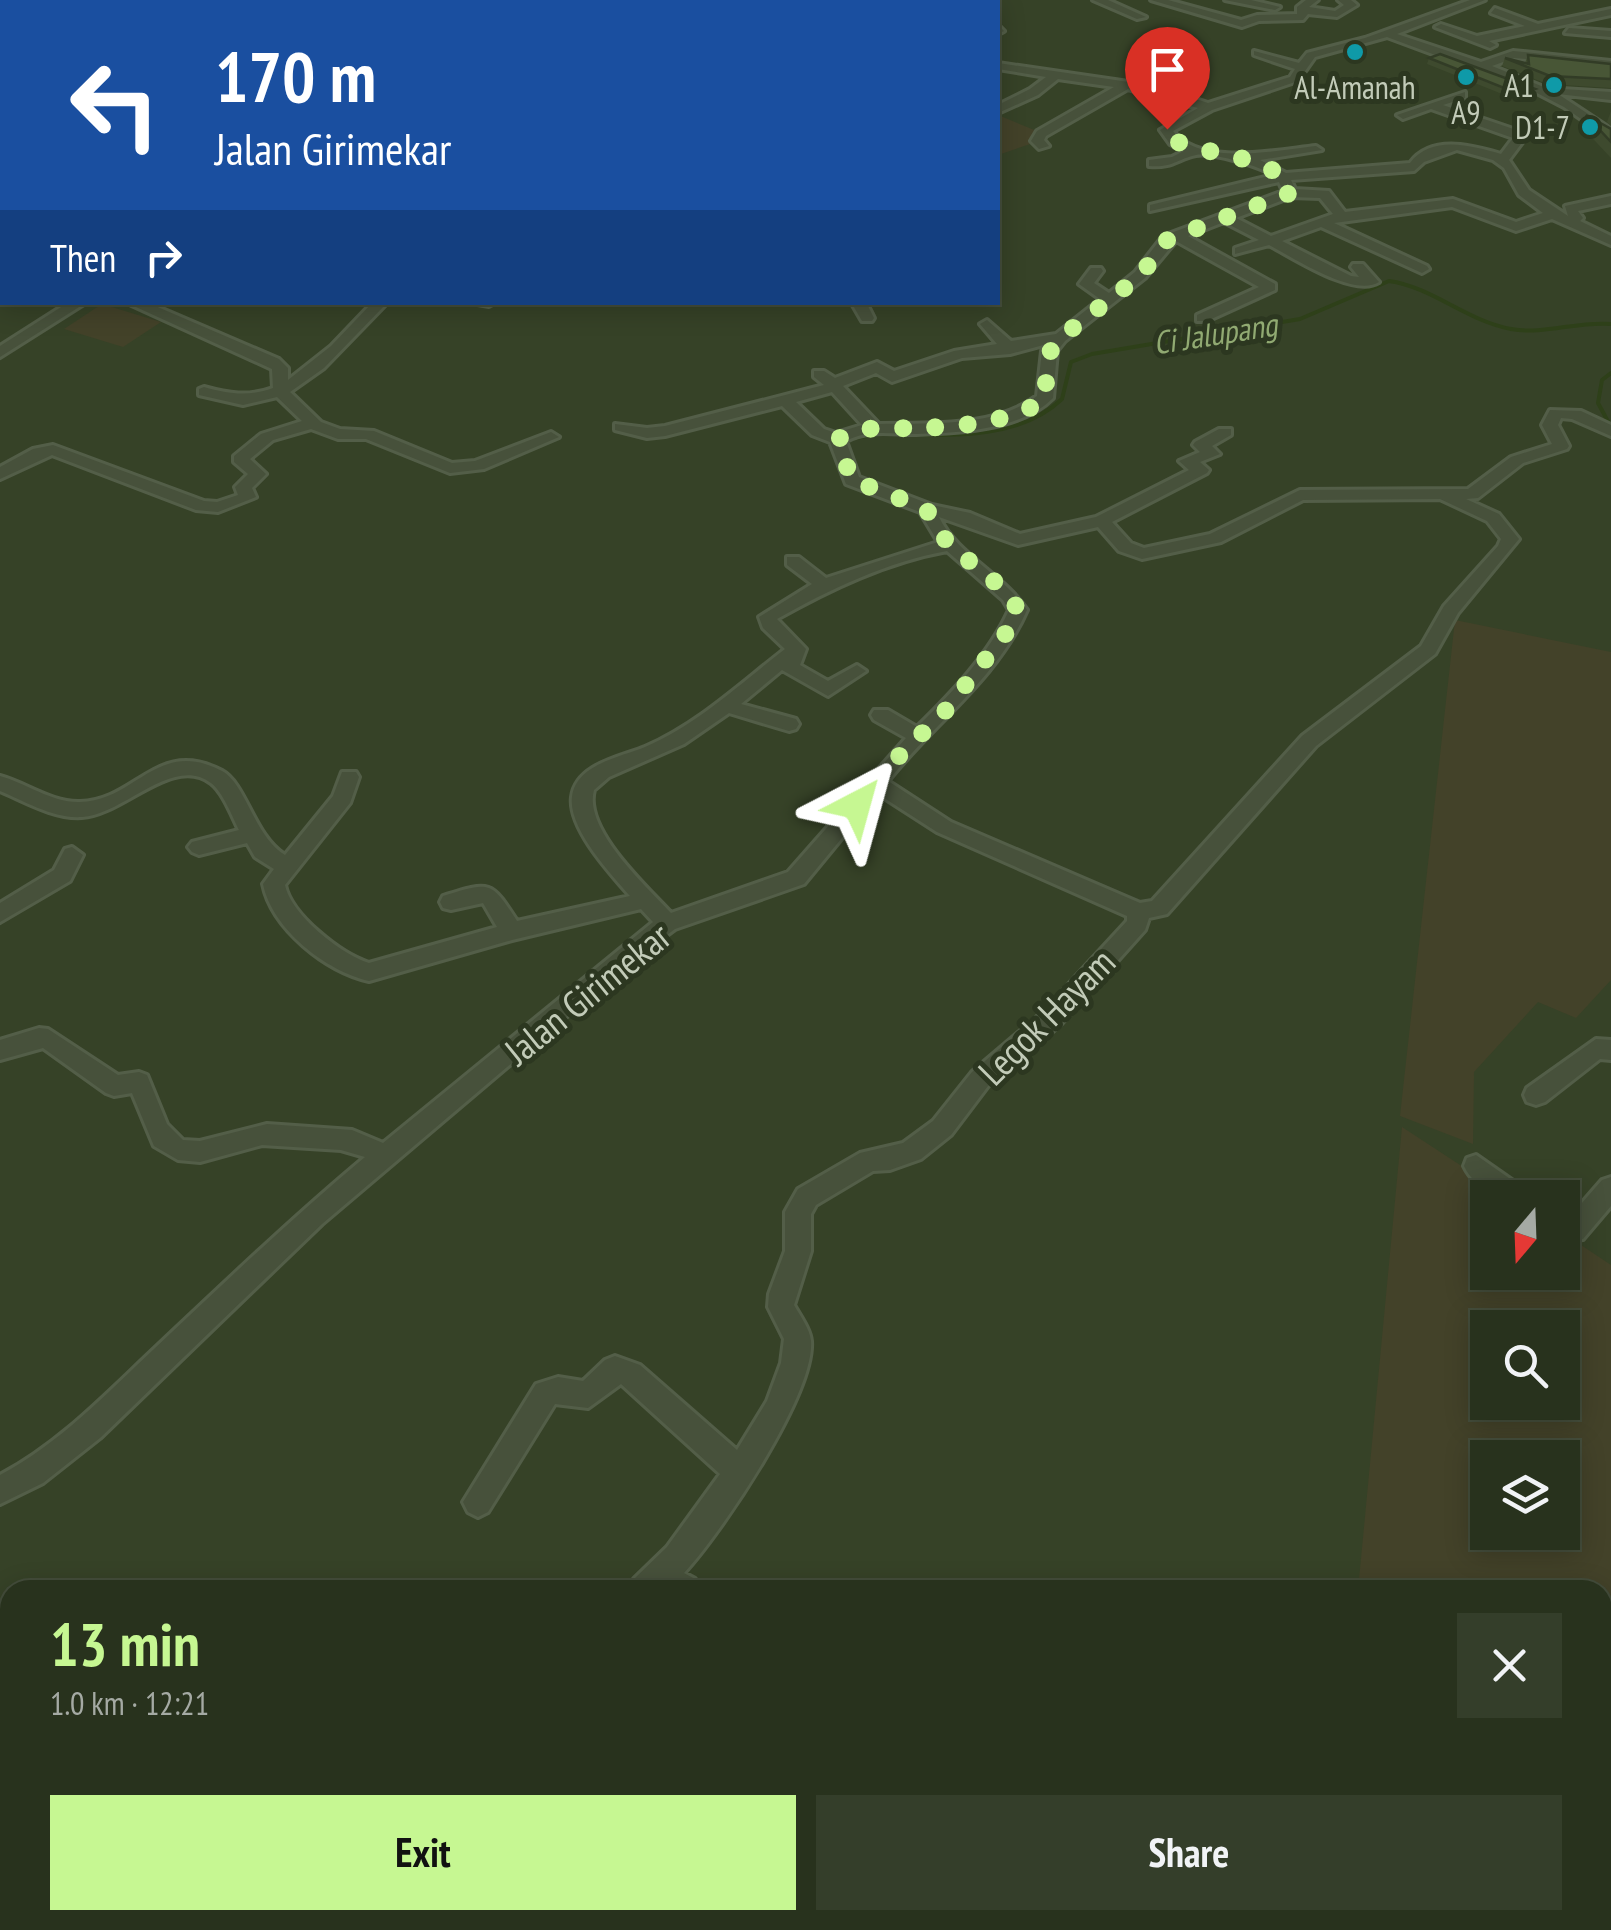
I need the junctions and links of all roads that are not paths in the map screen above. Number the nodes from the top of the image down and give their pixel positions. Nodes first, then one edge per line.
1 (1098, 0) edge
2 (1156, 0) edge
3 (1230, 0) edge
4 (1343, 0) edge
5 (1480, 0) edge
6 (1197, 3) edge
7 (1572, 4) dead end
8 (1303, 6) edge
9 (1495, 11) dead end
10 (1546, 12) dead end
11 (1258, 13) junction
12 (1603, 15) edge
13 (1141, 17) dead end
14 (1316, 24) dead end
15 (1567, 25) junction
16 (1487, 26) dead end
17 (1534, 26) junction
18 (1442, 27) dead end
19 (1392, 32) junction
20 (1505, 33) junction
21 (1611, 34) edge
22 (1476, 40) junction
23 (1611, 50) edge
24 (1324, 51) junction
25 (1258, 53) dead end
26 (1514, 54) junction
27 (1311, 55) junction
28 (1431, 60) edge
29 (1448, 61) junction
30 (1611, 64) edge
31 (1000, 66) edge
32 (1300, 67) junction
33 (1485, 68) junction
34 (1541, 72) edge
35 (1053, 78) junction
36 (1473, 81) edge
37 (1519, 81) junction
38 (1124, 86) junction
39 (1264, 90) junction
40 (1546, 92) junction
41 (1074, 94) dead end
42 (1462, 94) dead end
43 (1503, 94) edge
44 (1000, 96) edge
45 (1611, 96) edge
46 (1282, 98) dead end
47 (1017, 101) junction
48 (1095, 106) junction
49 (1433, 106) junction
50 (1000, 107) edge
51 (1208, 107) junction
52 (1403, 115) dead end
53 (1466, 118) junction
54 (1605, 122) edge
55 (1453, 126) dead end
56 (1611, 136) edge
57 (1044, 146) dead end
58 (1196, 150) junction
59 (1316, 150) dead end
60 (1240, 158) junction
61 (1503, 160) junction
62 (1154, 163) dead end
63 (1286, 185) junction
64 (1611, 200) edge
65 (1155, 208) dead end
66 (1554, 214) junction
67 (1222, 216) junction
68 (1341, 216) junction
69 (1569, 222) junction
70 (1323, 223) junction
71 (1174, 235) junction
72 (1611, 241) edge
73 (1266, 242) junction
74 (1240, 251) dead end
75 (1358, 268) dead end
76 (1422, 268) dead end
77 (1096, 271) dead end
78 (1108, 299) junction
79 (75, 305) edge
80 (139, 305) edge
81 (378, 305) edge
82 (860, 305) edge
83 (1091, 316) junction
84 (867, 318) dead end
85 (1202, 318) dead end
86 (987, 324) dead end
87 (1111, 326) dead end
88 (1060, 338) junction
89 (1010, 349) junction
90 (0, 352) edge
91 (829, 382) junction
92 (204, 392) dead end
93 (281, 392) junction
94 (787, 402) junction
95 (985, 408) dead end
96 (1027, 410) junction
97 (314, 423) junction
98 (620, 427) dead end
99 (874, 428) junction
100 (1225, 432) dead end
101 (1611, 432) edge
102 (551, 437) dead end
103 (837, 440) junction
104 (0, 474) edge
105 (1443, 496) junction
106 (927, 509) junction
107 (1102, 521) junction
108 (952, 544) junction
109 (793, 561) dead end
110 (824, 586) junction
111 (797, 649) junction
112 (857, 671) dead end
113 (727, 706) junction
114 (881, 714) dead end
115 (789, 724) dead end
116 (918, 736) junction
117 (155, 754) dead end
118 (176, 767) junction
119 (348, 777) dead end
120 (876, 782) junction
121 (0, 783) edge
122 (249, 835) junction
123 (199, 847) dead end
124 (72, 855) dead end
125 (288, 868) junction
126 (646, 900) junction
127 (452, 902) dead end
128 (1139, 912) junction
129 (0, 914) edge
130 (667, 923) junction
131 (512, 931) junction
132 (0, 1050) edge
133 (1611, 1050) edge
134 (1536, 1095) dead end
135 (381, 1158) junction
136 (1476, 1166) dead end
137 (1494, 1180) edge
138 (1611, 1188) edge
139 (1601, 1221) edge
140 (739, 1471) junction
141 (0, 1490) edge
142 (478, 1502) dead end
143 (666, 1580) edge

1 - 13 street
2 - 6 street
3 - 11 street
4 - 8 street
5 - 19 street
6 - 11 street
7 - 12 street
8 - 11 street
8 - 14 street
9 - 17 street
10 - 15 street
12 - 15 street
15 - 17 street
15 - 21 street
16 - 20 street
17 - 20 street
18 - 22 street
19 - 24 street
19 - 29 street
19 - 33 street
20 - 22 street
22 - 26 street
23 - 26 street
24 - 27 street
24 - 27 street
25 - 32 street
26 - 30 street
26 - 33 street
27 - 32 street
28 - 29 street
29 - 33 street
31 - 35 street
32 - 39 street
33 - 36 street
33 - 37 street
34 - 37 street
35 - 38 street
35 - 47 street
37 - 40 street
37 - 43 street
38 - 48 street
38 - 51 street
39 - 46 street
39 - 51 street
40 - 45 street
40 - 54 street
41 - 48 street
42 - 49 street
44 - 47 street
47 - 50 street
48 - 57 street
49 - 52 street
49 - 53 street
51 - 58 street
53 - 55 street
53 - 61 street
54 - 56 street
58 - 60 street
58 - 62 street
59 - 60 street
60 - 63 street
61 - 63 street
61 - 66 street
63 - 65 street
63 - 67 street
63 - 68 street
64 - 69 street
66 - 68 street
66 - 69 street
67 - 71 street
67 - 73 street
68 - 70 street
69 - 72 street
70 - 73 street
70 - 76 street
71 - 78 street
71 - 85 street
73 - 74 street
73 - 75 street
77 - 78 street
78 - 83 street
79 - 90 street
80 - 93 street
81 - 93 street
82 - 84 street
83 - 87 street
83 - 88 street
86 - 89 street
88 - 89 street
88 - 96 street
89 - 91 street
91 - 94 street
91 - 99 street
92 - 93 street
93 - 97 street
94 - 98 street
94 - 103 street
95 - 96 street
96 - 99 street
97 - 102 street
97 - 104 street
99 - 103 street
100 - 107 street
101 - 105 street
103 - 106 street
105 - 107 street
105 - 128 street, Legok Hayam
106 - 107 street
106 - 108 street, Jalan Girimekar
108 - 110 street
108 - 116 street, Jalan Girimekar
109 - 110 street
110 - 111 street
111 - 112 street
111 - 113 street
113 - 115 street
113 - 126 street
114 - 116 street
116 - 120 street, Jalan Girimekar
117 - 118 street
118 - 121 street
118 - 122 street
119 - 125 street
120 - 128 street
120 - 130 street, Jalan Girimekar
122 - 123 street
122 - 125 street
124 - 129 street
125 - 131 street
126 - 130 street
126 - 131 street
127 - 131 street
128 - 140 street, Legok Hayam
130 - 135 street, Jalan Girimekar
132 - 135 street
133 - 134 street
135 - 141 street, Jalan Girimekar
136 - 137 street
138 - 139 street
140 - 142 street
140 - 143 street, Legok Hayam

